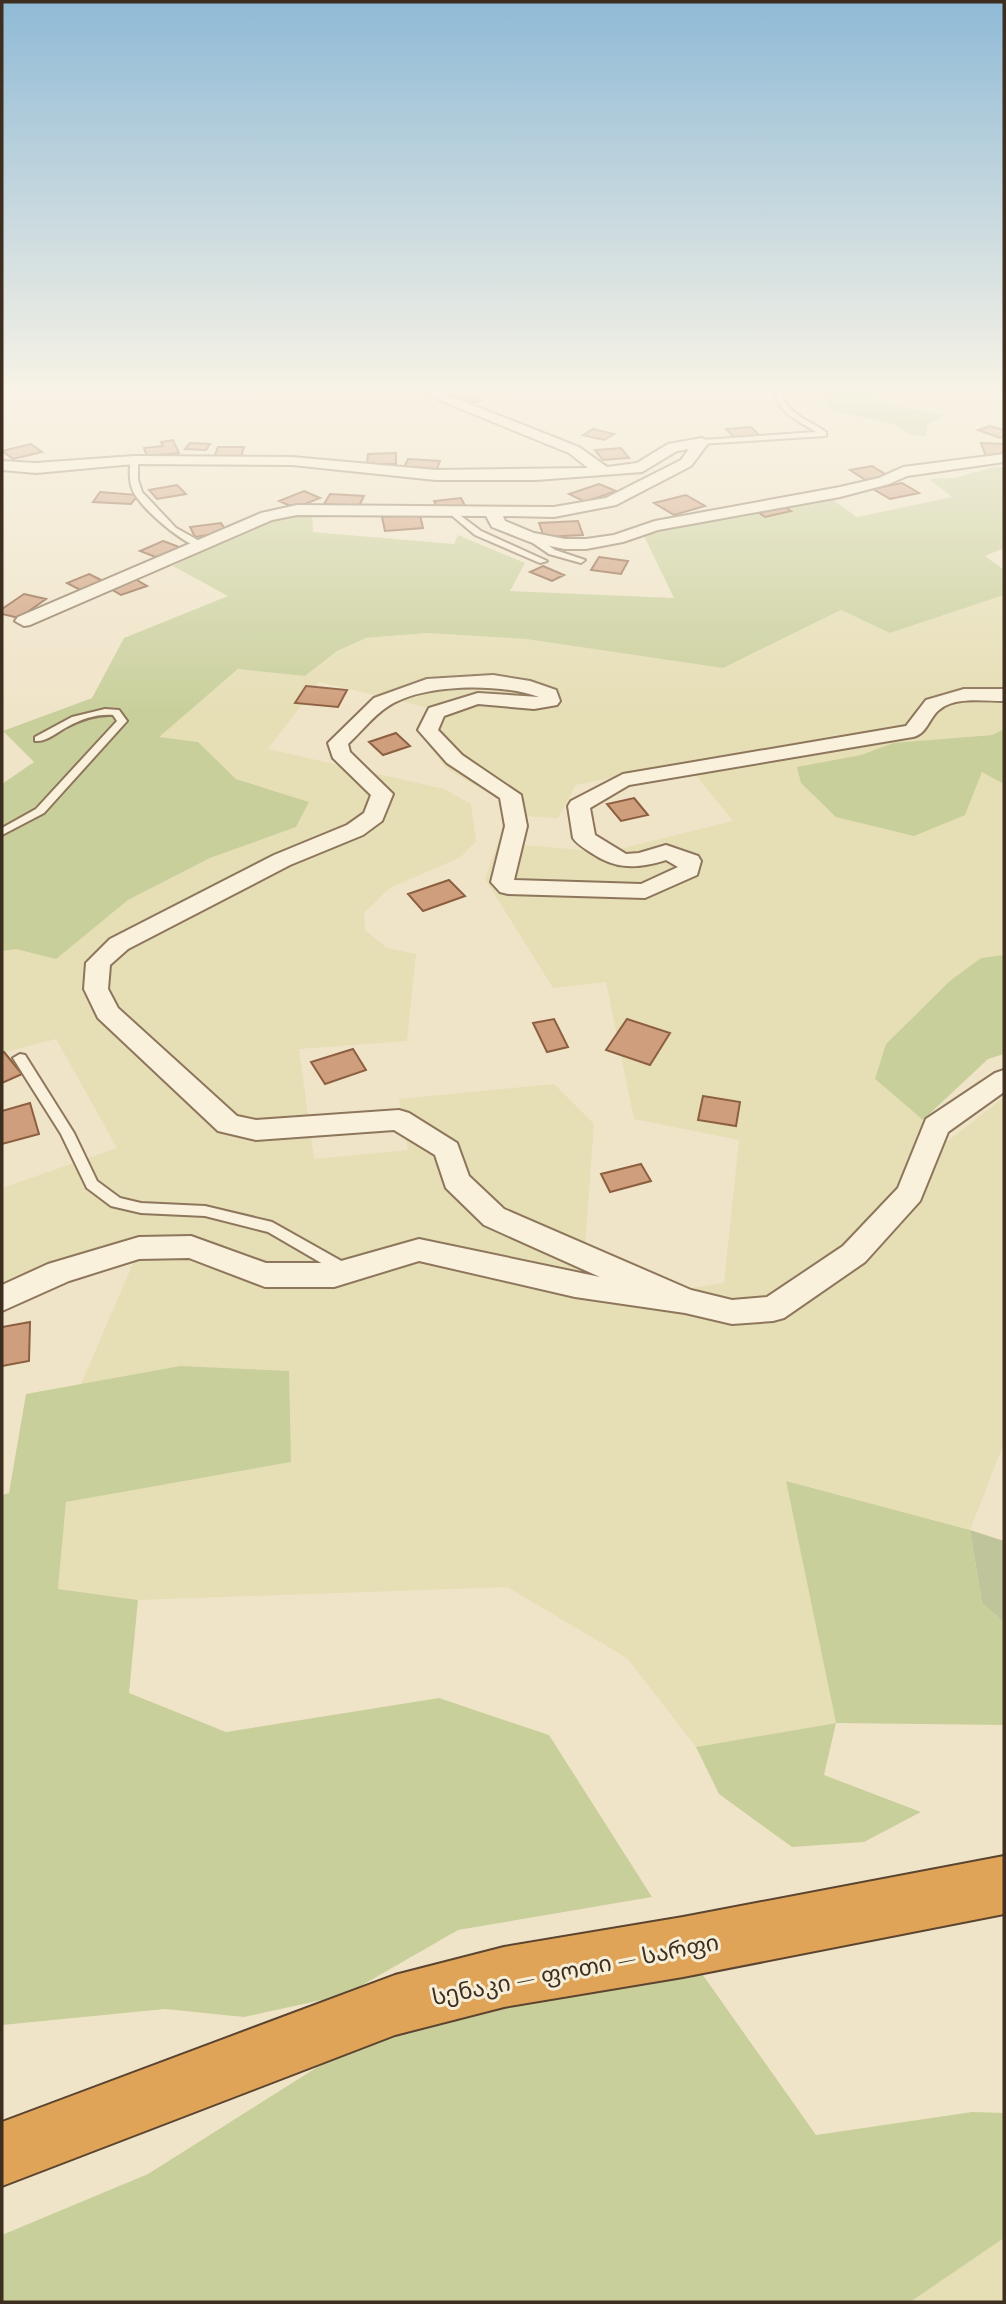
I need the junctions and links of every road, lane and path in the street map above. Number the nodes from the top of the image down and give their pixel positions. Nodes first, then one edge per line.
1 (141, 497) edge
2 (621, 497) edge
3 (816, 497) edge
4 (453, 512) junction
5 (493, 513) junction
6 (530, 537) junction
7 (202, 546) junction
8 (581, 560) dead end
9 (543, 561) dead end
10 (24, 621) dead end
11 (1004, 695) edge
12 (39, 739) dead end
13 (2, 832) edge
14 (20, 1058) dead end
15 (1004, 1079) edge
16 (346, 1271) junction
17 (2, 1299) edge
18 (685, 1301) junction
19 (1004, 1885) edge
20 (2, 2154) edge

1 - 7 lane
2 - 5 street
3 - 6 street
4 - 5 street
4 - 7 street
4 - 9 lane
5 - 6 street
6 - 8 lane
7 - 10 street
11 - 18 street
12 - 13 lane
14 - 16 lane
15 - 18 street
16 - 17 street
16 - 18 street
19 - 20 highway, სენაკი — ფოთი — სარფი

